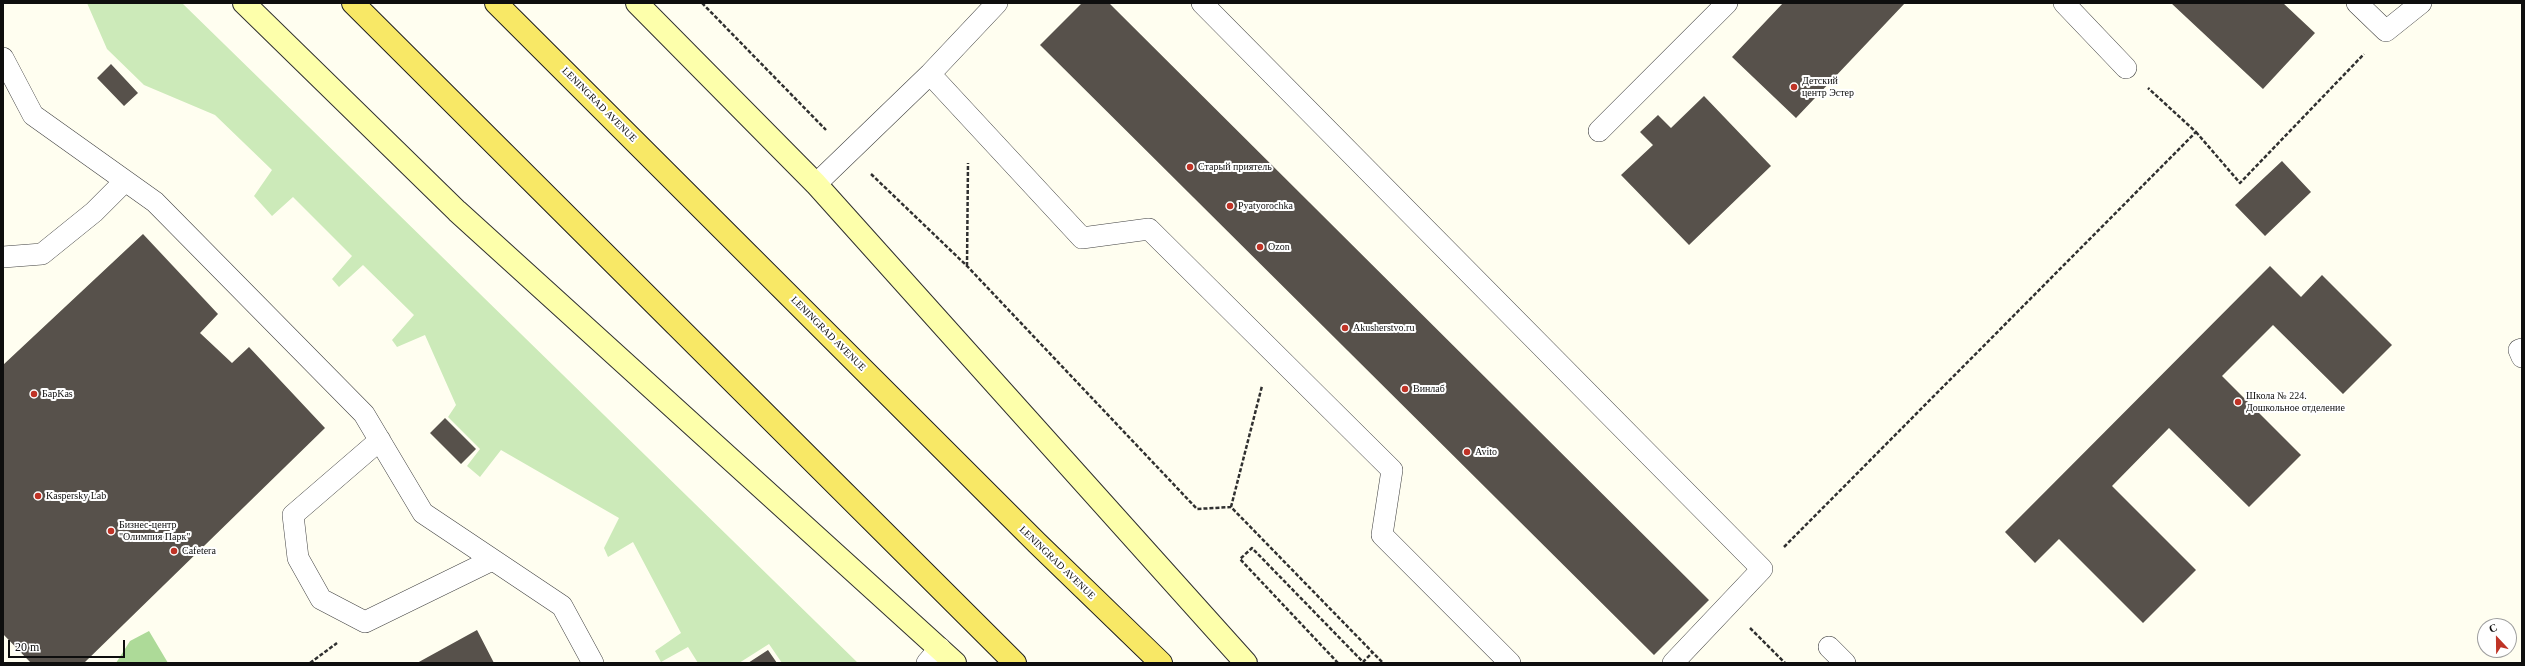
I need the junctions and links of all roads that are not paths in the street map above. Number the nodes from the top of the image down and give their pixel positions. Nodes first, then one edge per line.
1 (244, 3) edge
2 (353, 3) edge
3 (496, 3) edge
4 (637, 3) edge
5 (997, 3) edge
6 (1202, 3) edge
7 (1727, 3) edge
8 (2064, 3) edge
9 (2357, 3) edge
10 (2421, 3) edge
11 (4, 63) edge
12 (2126, 68) road end
13 (930, 74) junction
14 (1599, 131) dead end
15 (125, 181) junction
16 (816, 184) junction
17 (3, 257) edge
18 (2522, 349) edge
19 (2522, 357) edge
20 (380, 440) junction
21 (492, 560) junction
22 (1829, 648) dead end
23 (940, 658) edge
24 (593, 663) edge
25 (1015, 663) edge
26 (1161, 663) edge
27 (1246, 663) edge
28 (1510, 663) edge
29 (1673, 663) edge
30 (1845, 663) edge

1 - 23 main road
2 - 25 main road
3 - 26 main road, LENINGRAD AVENUE
4 - 16 main road
5 - 13 lane
6 - 29 lane
7 - 14 lane
8 - 12 lane
9 - 10 lane
11 - 15 lane
13 - 16 lane
13 - 28 lane
15 - 17 lane
15 - 20 lane
16 - 27 main road
18 - 19 lane
20 - 21 lane
20 - 21 lane
21 - 24 lane
22 - 30 lane

